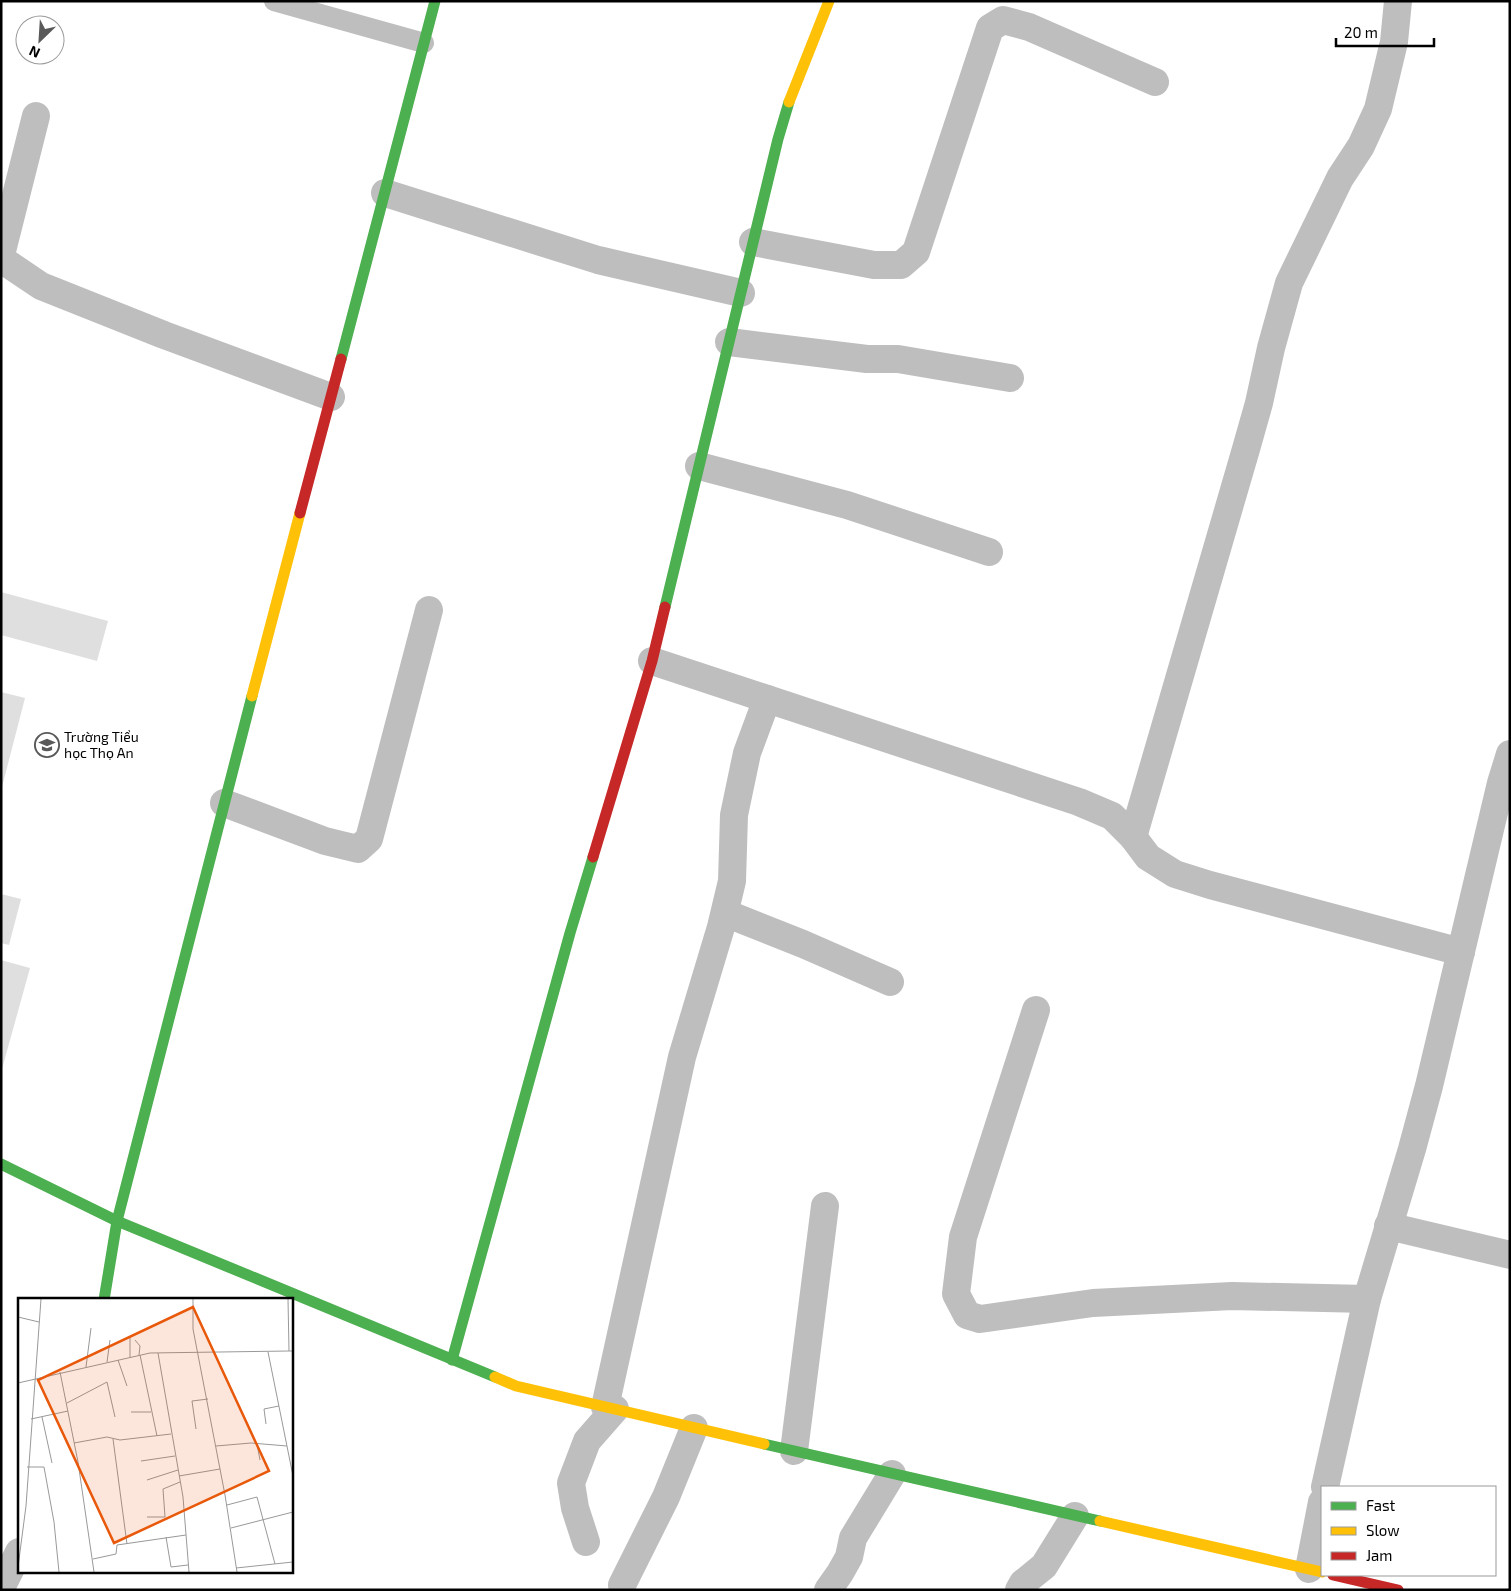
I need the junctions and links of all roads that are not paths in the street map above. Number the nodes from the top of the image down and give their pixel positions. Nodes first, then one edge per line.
1 (274, 1) edge
2 (435, 1) edge
3 (829, 1) edge
4 (1398, 1) edge
5 (424, 43) junction
6 (1155, 82) dead end
7 (36, 116) dead end
8 (385, 193) junction
9 (753, 242) junction
10 (1, 255) edge
11 (1, 259) edge
12 (741, 293) junction
13 (729, 342) junction
14 (1010, 378) dead end
15 (331, 397) junction
16 (699, 466) junction
17 (988, 552) dead end
18 (429, 610) dead end
19 (652, 660) junction
20 (768, 699) junction
21 (1510, 754) edge
22 (224, 803) junction
23 (1133, 836) junction
24 (725, 914) junction
25 (1461, 952) junction
26 (890, 982) dead end
27 (1036, 1010) dead end
28 (1, 1164) edge
29 (825, 1206) dead end
30 (117, 1221) junction
31 (1388, 1226) junction
32 (1510, 1255) edge
33 (104, 1298) edge
34 (1367, 1299) junction
35 (452, 1360) junction
36 (610, 1408) junction
37 (694, 1428) junction
38 (794, 1451) junction
39 (892, 1474) junction
40 (1325, 1486) edge
41 (1075, 1516) junction
42 (586, 1542) dead end
43 (18, 1554) edge
44 (1321, 1572) edge
45 (1338, 1576) edge
46 (622, 1585) dead end
47 (1, 1588) edge
48 (828, 1590) edge
49 (1019, 1590) edge
50 (1398, 1590) edge

1 - 5 lane
2 - 5 street
3 - 9 street
4 - 23 street
5 - 8 street
6 - 9 street
7 - 10 street
8 - 12 street
8 - 15 street
9 - 12 street
11 - 15 street
12 - 13 street
13 - 14 street
13 - 16 street
15 - 22 street
16 - 17 street
16 - 19 street
18 - 22 street
19 - 20 street
19 - 35 street
20 - 23 street
20 - 24 street
21 - 25 street
22 - 30 street
23 - 25 street
24 - 26 street
24 - 36 street
25 - 31 street
27 - 34 street
28 - 30 street
29 - 38 street
30 - 33 street
30 - 35 street
31 - 32 street
31 - 34 street
34 - 40 street
35 - 36 street
36 - 37 street
36 - 42 street
37 - 38 street
37 - 46 street
38 - 39 street
39 - 41 street
39 - 48 street
41 - 44 street
41 - 49 street
43 - 47 street
45 - 50 street

